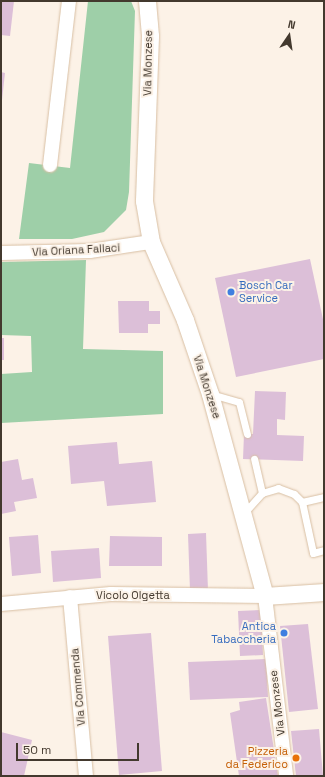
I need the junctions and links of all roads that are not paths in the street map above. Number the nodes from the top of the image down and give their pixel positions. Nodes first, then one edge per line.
1 (69, 1) edge
2 (147, 1) edge
3 (50, 165) dead end
4 (151, 242) junction
5 (1, 253) edge
6 (210, 394) junction
7 (247, 434) dead end
8 (254, 460) dead end
9 (262, 492) junction
10 (324, 497) edge
11 (302, 502) junction
12 (244, 513) junction
13 (324, 550) edge
14 (324, 592) edge
15 (265, 596) junction
16 (70, 597) junction
17 (1, 604) edge
18 (84, 758) junction
19 (79, 776) edge
20 (86, 776) edge
21 (286, 776) edge

1 - 3 street
2 - 4 street, Via Monzese
4 - 5 street, Via Oriana Fallaci
4 - 6 street, Via Monzese
6 - 7 lane
6 - 12 street, Via Monzese
8 - 9 lane
9 - 11 lane
9 - 12 lane
10 - 11 lane
11 - 13 lane
12 - 15 street, Via Monzese
14 - 15 street
15 - 16 street, Vicolo Olgetta
15 - 21 street, Via Monzese
16 - 17 street, Vicolo Olgetta
16 - 18 street, Via Commenda
18 - 19 street
18 - 20 street, Via Commenda

